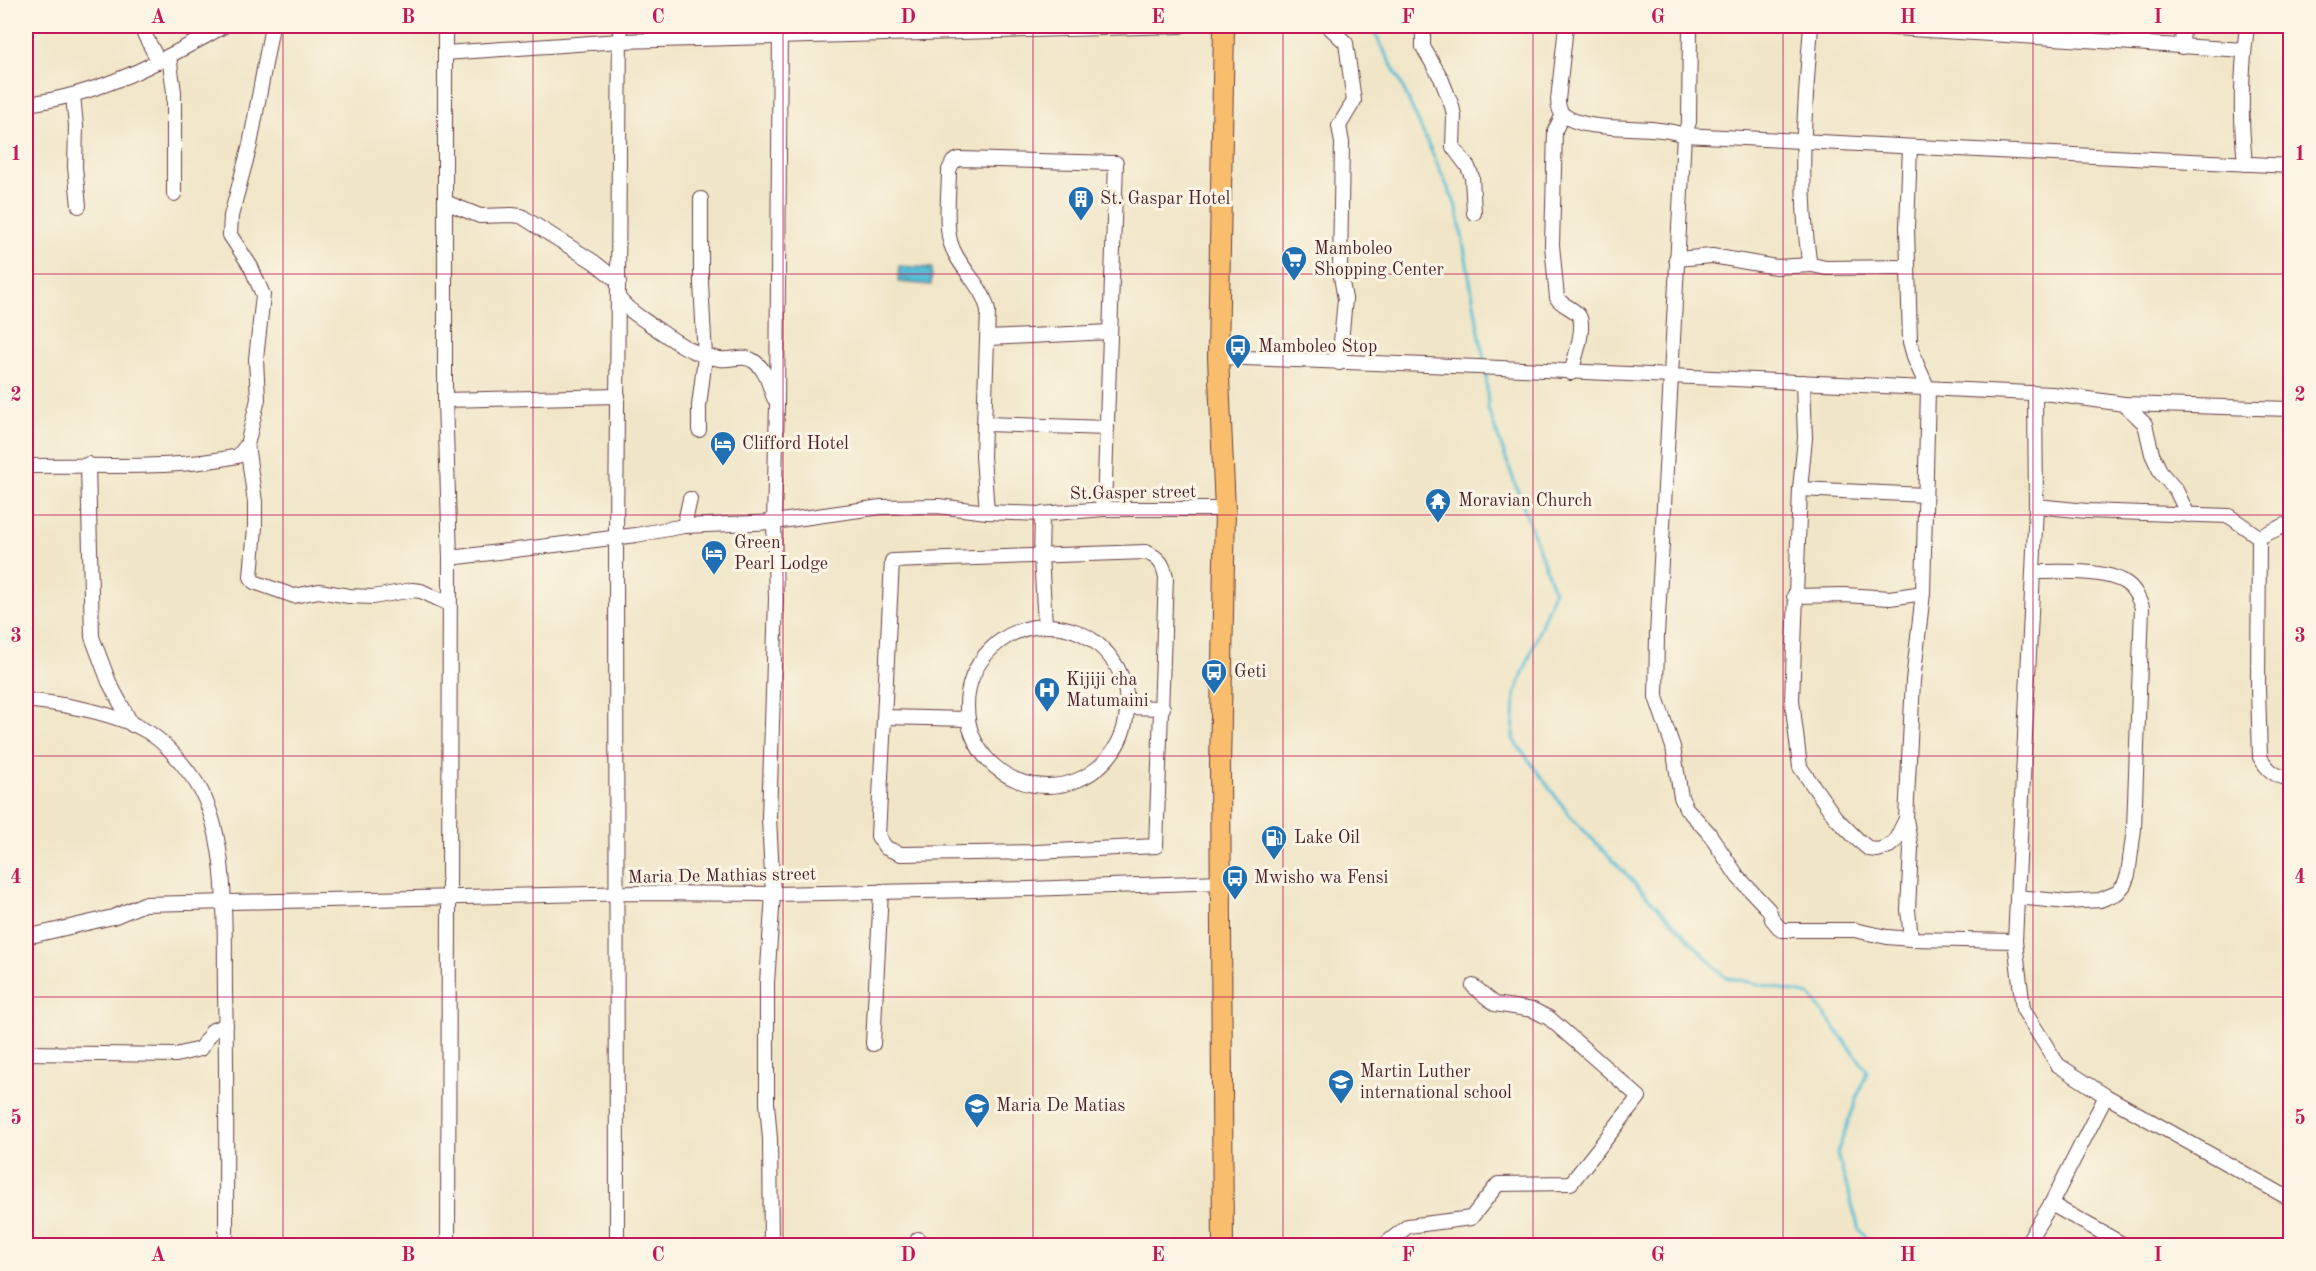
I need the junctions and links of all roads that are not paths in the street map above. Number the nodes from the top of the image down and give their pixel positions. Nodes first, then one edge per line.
1 (140, 26) edge
2 (224, 26) edge
3 (272, 26) edge
4 (445, 26) edge
5 (620, 26) edge
6 (1180, 26) edge
7 (1224, 26) edge
8 (1328, 26) edge
9 (1423, 26) edge
10 (1566, 26) edge
11 (1690, 26) edge
12 (1811, 26) edge
13 (1864, 26) edge
14 (2183, 26) edge
15 (2247, 26) edge
16 (1919, 27) edge
17 (780, 31) edge
18 (2051, 32) edge
19 (620, 41) junction
20 (2182, 47) junction
21 (2244, 50) junction
22 (445, 53) junction
23 (164, 59) junction
24 (73, 95) junction
25 (26, 104) edge
26 (1563, 115) junction
27 (1684, 135) junction
28 (1804, 142) junction
29 (1911, 147) junction
30 (2245, 164) junction
31 (2290, 166) edge
32 (174, 195) dead end
33 (701, 199) dead end
34 (445, 202) junction
35 (79, 206) dead end
36 (1474, 213) dead end
37 (1676, 259) junction
38 (1812, 265) junction
39 (1908, 267) junction
40 (619, 282) junction
41 (619, 298) junction
42 (1110, 332) junction
43 (988, 338) junction
44 (705, 357) junction
45 (1218, 357) junction
46 (1339, 363) junction
47 (1571, 373) junction
48 (1671, 376) junction
49 (1803, 382) junction
50 (1928, 389) junction
51 (2035, 395) junction
52 (618, 396) junction
53 (445, 400) junction
54 (2124, 404) junction
55 (777, 405) junction
56 (2290, 410) edge
57 (984, 424) junction
58 (1107, 428) junction
59 (699, 430) dead end
60 (247, 445) junction
61 (88, 464) junction
62 (26, 466) edge
63 (1800, 489) junction
64 (1925, 495) junction
65 (690, 499) dead end
66 (2036, 506) junction
67 (1104, 509) junction
68 (1225, 509) junction
69 (987, 512) junction
70 (1042, 514) junction
71 (2188, 515) junction
72 (774, 522) junction
73 (2290, 523) edge
74 (684, 526) junction
75 (616, 537) junction
76 (2259, 537) junction
77 (1041, 557) junction
78 (450, 558) junction
79 (2033, 572) junction
80 (1923, 593) junction
81 (1794, 596) junction
82 (449, 604) junction
83 (1045, 625) junction
84 (26, 700) edge
85 (1128, 707) junction
86 (1162, 708) junction
87 (885, 717) junction
88 (967, 719) junction
89 (132, 725) junction
90 (2290, 779) edge
91 (1906, 819) junction
92 (1221, 882) junction
93 (881, 891) junction
94 (773, 894) junction
95 (615, 895) junction
96 (2017, 897) junction
97 (450, 898) junction
98 (223, 903) junction
99 (26, 937) edge
100 (1911, 939) junction
101 (2015, 941) junction
102 (1473, 986) dead end
103 (226, 1025) junction
104 (873, 1044) dead end
105 (26, 1053) edge
106 (2106, 1096) junction
107 (2290, 1199) edge
108 (2051, 1204) junction
109 (226, 1245) edge
110 (448, 1245) edge
111 (617, 1245) edge
112 (771, 1245) edge
113 (1223, 1245) edge
114 (1383, 1245) edge
115 (2025, 1245) edge
116 (2126, 1245) edge

1 - 23 street
2 - 23 street
3 - 60 street
4 - 22 street
5 - 19 street
6 - 17 street
7 - 45 highway
8 - 46 street
9 - 36 street
10 - 26 street
11 - 27 street
12 - 28 street
13 - 16 street
14 - 20 street
15 - 21 street
16 - 18 street
17 - 19 street
17 - 55 street
18 - 20 street
19 - 22 street
19 - 40 street
20 - 21 street
21 - 30 street
22 - 34 street
23 - 24 street
23 - 32 street
24 - 25 street
24 - 35 street
26 - 27 street
26 - 47 street
27 - 28 street
27 - 37 street
28 - 29 street
28 - 38 street
29 - 30 street
29 - 39 street
30 - 31 street
33 - 44 street
34 - 40 street
34 - 53 street
37 - 38 street
37 - 48 street
38 - 39 street
39 - 50 street
40 - 41 street
41 - 44 street
41 - 52 street
42 - 43 street
42 - 43 street
42 - 58 street
43 - 57 street
44 - 55 street
44 - 59 street
45 - 46 street
45 - 68 highway
46 - 47 street
47 - 48 street
48 - 49 street
48 - 100 street
49 - 50 street
49 - 63 street
50 - 51 street
50 - 64 street
51 - 54 street
51 - 66 street
52 - 53 street
52 - 75 street
53 - 78 street
54 - 56 street
54 - 71 street
55 - 72 street
57 - 58 street
57 - 69 street
58 - 67 street
60 - 61 street
60 - 82 street
61 - 62 street
61 - 89 street
63 - 64 street
63 - 81 street
64 - 80 street
65 - 74 street
66 - 71 street
66 - 79 street
67 - 68 street, St.Gasper street
67 - 70 street, St.Gasper street
68 - 92 highway
69 - 70 street, St.Gasper street
69 - 72 street, St.Gasper street
70 - 77 street
71 - 76 street
72 - 74 street, St.Gasper street
72 - 94 street
73 - 76 street
74 - 75 street, St.Gasper street
75 - 78 street, St.Gasper street
75 - 95 street
76 - 90 street
77 - 83 street
77 - 86 street
77 - 87 street
78 - 82 street
79 - 96 street
79 - 96 street
80 - 81 street
80 - 91 street
81 - 91 street
82 - 97 street
83 - 85 street
83 - 88 street
84 - 89 street
85 - 86 street
85 - 88 street
86 - 87 street
87 - 88 street
89 - 98 street
91 - 100 street
92 - 93 street, Maria De Mathias street
92 - 113 highway
93 - 94 street, Maria De Mathias street
93 - 104 street
94 - 95 street, Maria De Mathias street
94 - 112 street
95 - 97 street, Maria De Mathias street
95 - 111 street
96 - 101 street
97 - 98 street, Maria De Mathias street
97 - 110 street
98 - 99 street, Maria De Mathias street
98 - 103 street
100 - 101 street
101 - 106 street
102 - 114 street
103 - 105 street
103 - 109 street
106 - 107 street
106 - 108 street
108 - 115 street
108 - 116 street

